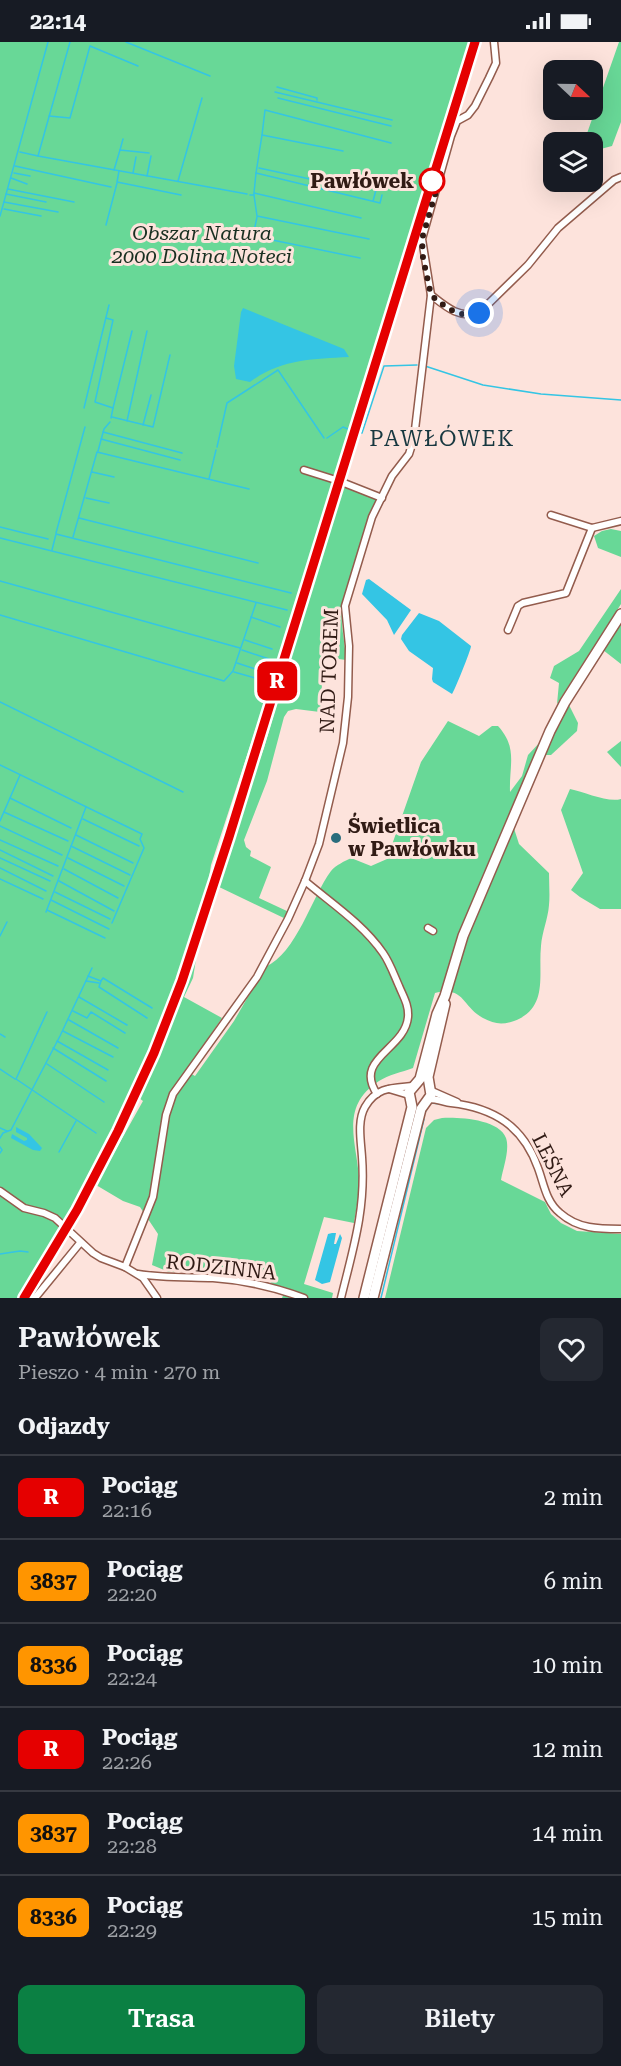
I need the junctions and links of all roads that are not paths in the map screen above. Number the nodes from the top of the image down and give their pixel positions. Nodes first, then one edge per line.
1 (494, 42) edge
2 (621, 177) edge
3 (431, 295) junction
4 (304, 470) dead end
5 (382, 498) junction
6 (551, 515) dead end
7 (621, 520) edge
8 (592, 528) junction
9 (621, 614) edge
10 (508, 630) dead end
11 (305, 881) junction
12 (445, 996) junction
13 (413, 1091) junction
14 (377, 1094) junction
15 (429, 1094) junction
16 (0, 1191) edge
17 (621, 1229) edge
18 (80, 1243) junction
19 (125, 1267) junction
20 (135, 1273) junction
21 (35, 1298) edge
22 (157, 1298) edge
23 (304, 1298) edge
24 (341, 1298) edge
25 (364, 1298) edge
26 (373, 1298) edge

1 - 3 street, NAD TOREM
2 - 3 street
3 - 5 street, NAD TOREM
4 - 5 street
5 - 11 street, NAD TOREM
6 - 8 street
7 - 8 street
8 - 10 street
9 - 12 highway
11 - 14 street
11 - 19 street, NAD TOREM
12 - 13 highway
12 - 15 highway
13 - 14 street
13 - 15 highway
13 - 15 highway
13 - 25 highway
14 - 24 street
15 - 17 street, LEŚNA
15 - 26 highway
16 - 18 street
18 - 19 street
18 - 21 street
19 - 20 street
20 - 22 street
20 - 23 street, RODZINNA

